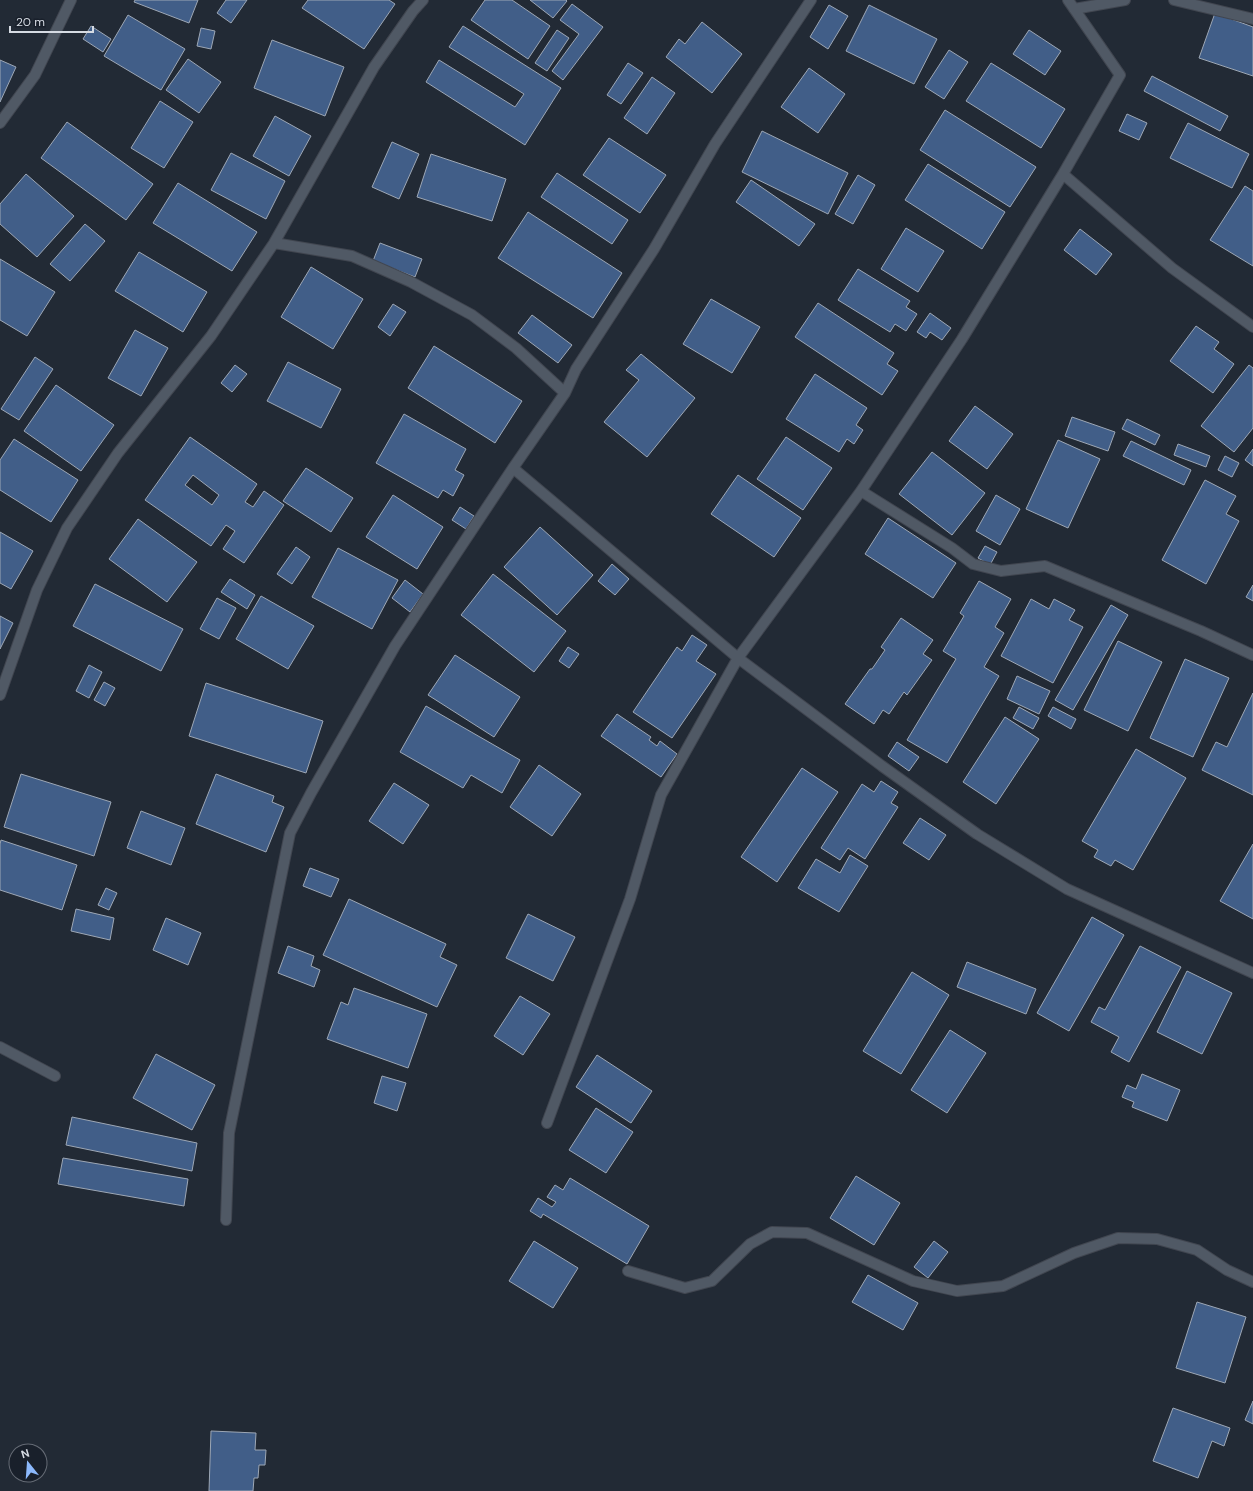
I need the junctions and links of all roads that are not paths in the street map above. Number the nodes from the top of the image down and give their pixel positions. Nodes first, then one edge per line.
1 (71, 0) edge
2 (423, 0) edge
3 (811, 0) edge
4 (1126, 0) edge
5 (1174, 0) edge
6 (1071, 4) edge
7 (1253, 19) edge
8 (0, 122) edge
9 (1063, 174) junction
10 (274, 243) junction
11 (1253, 327) edge
12 (565, 393) junction
13 (513, 468) junction
14 (861, 491) junction
15 (1253, 654) edge
16 (738, 658) junction
17 (0, 695) edge
18 (1253, 973) edge
19 (0, 1047) edge
20 (55, 1076) dead end
21 (547, 1123) dead end
22 (226, 1220) dead end
23 (628, 1271) dead end
24 (1253, 1282) edge

1 - 8 street
2 - 10 street
3 - 12 street
4 - 6 street
5 - 7 street
6 - 9 street
9 - 11 street
9 - 14 street
10 - 12 street
10 - 17 street
12 - 13 street
13 - 16 street
13 - 22 street
14 - 15 street
14 - 16 street
16 - 18 street
16 - 21 street
19 - 20 street
23 - 24 street

